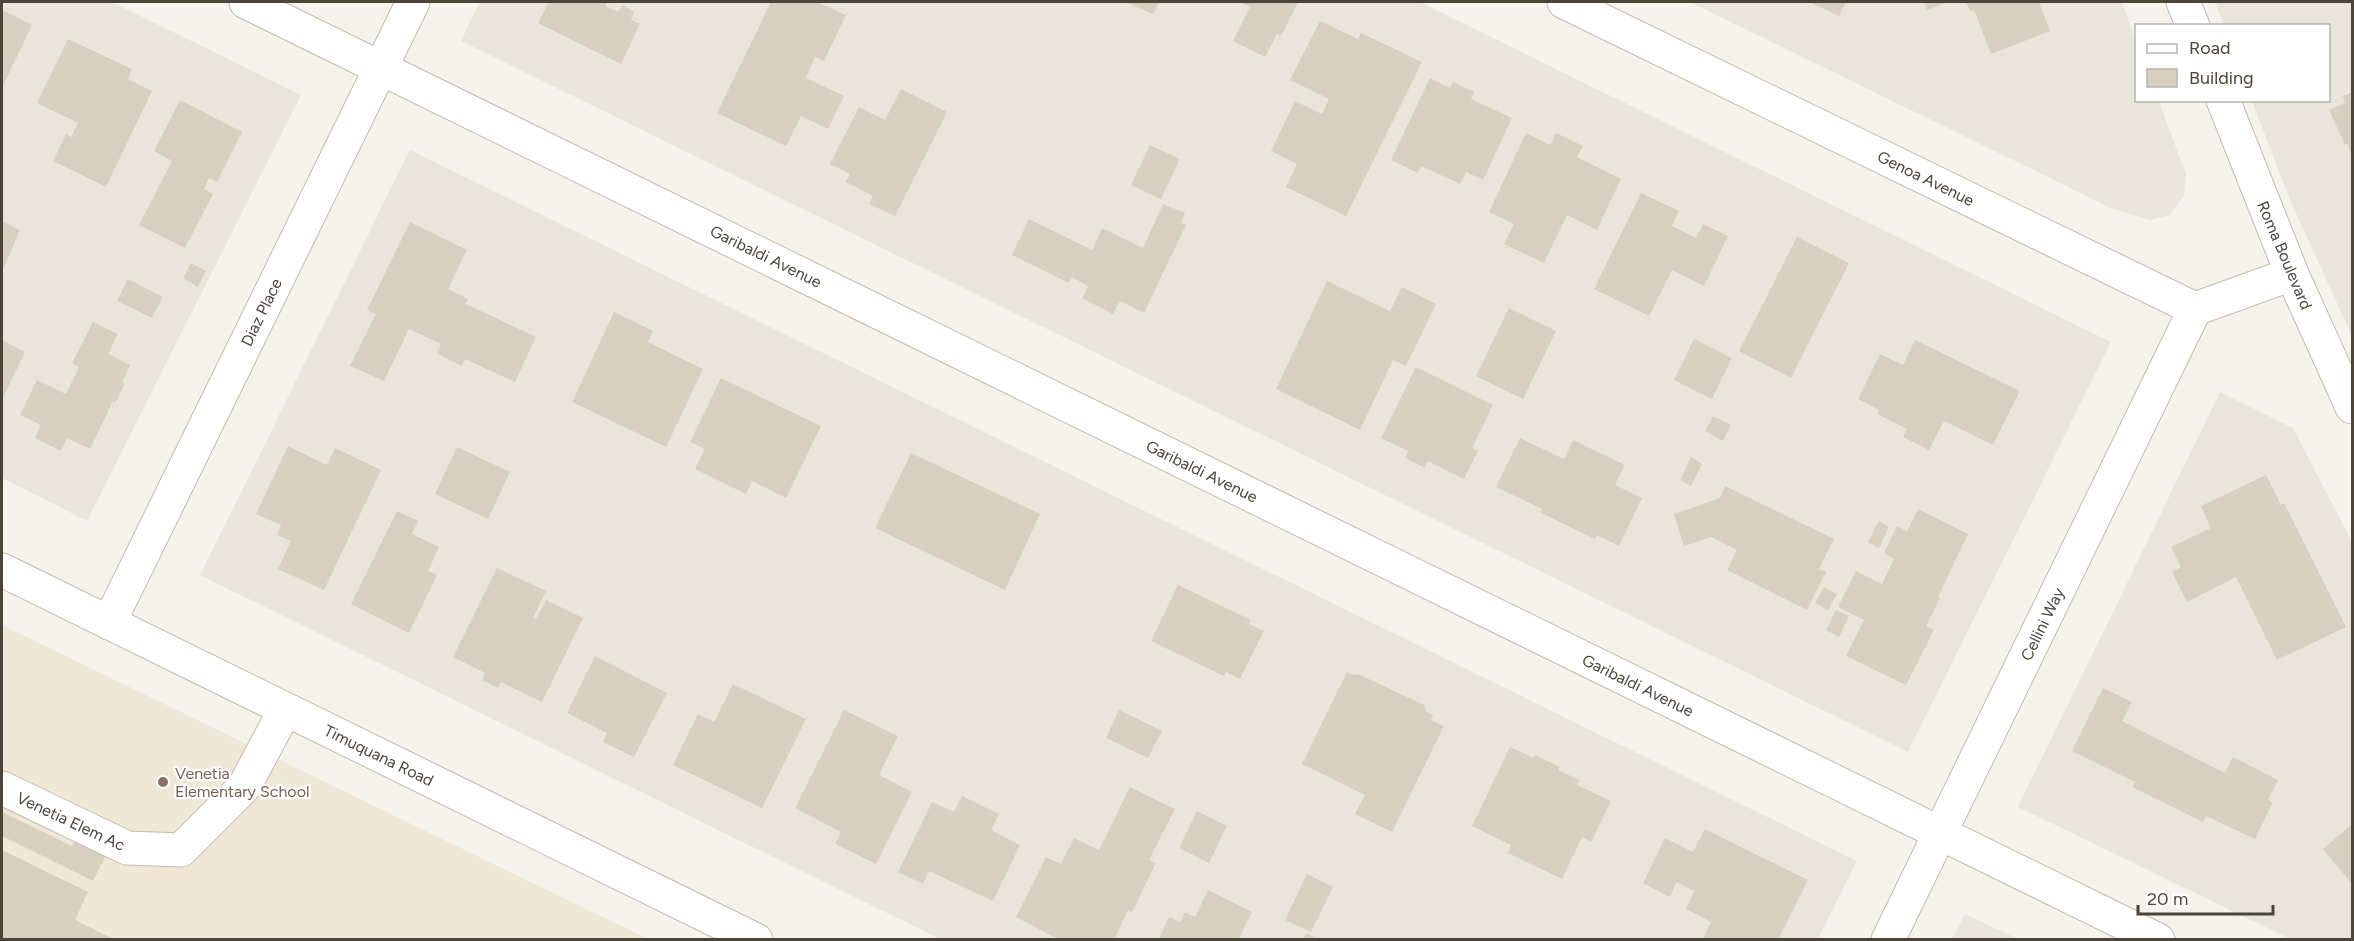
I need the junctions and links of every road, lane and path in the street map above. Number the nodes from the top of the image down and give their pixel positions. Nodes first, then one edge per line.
1 (246, 2) edge
2 (414, 2) edge
3 (1564, 2) edge
4 (2183, 2) edge
5 (2192, 24) edge
6 (381, 67) junction
7 (2224, 102) edge
8 (2292, 274) junction
9 (2195, 309) junction
10 (2352, 407) edge
11 (2, 570) edge
12 (109, 623) junction
13 (285, 710) junction
14 (2, 788) edge
15 (1940, 834) junction
16 (756, 939) edge
17 (1888, 939) edge
18 (2158, 939) edge

1 - 6 street, Garibaldi Avenue
2 - 6 street, Diaz Place
3 - 9 street, Genoa Avenue
4 - 5 street
6 - 12 street, Diaz Place
6 - 15 street, Garibaldi Avenue
7 - 8 street, Roma Boulevard
8 - 9 street
8 - 10 street, Roma Boulevard
9 - 15 street, Cellini Way
11 - 12 street, Timuquana Road
12 - 13 street, Timuquana Road
13 - 14 street, Venetia Elem Ac
13 - 16 street, Timuquana Road
15 - 17 street, Cellini Way
15 - 18 street, Garibaldi Avenue

